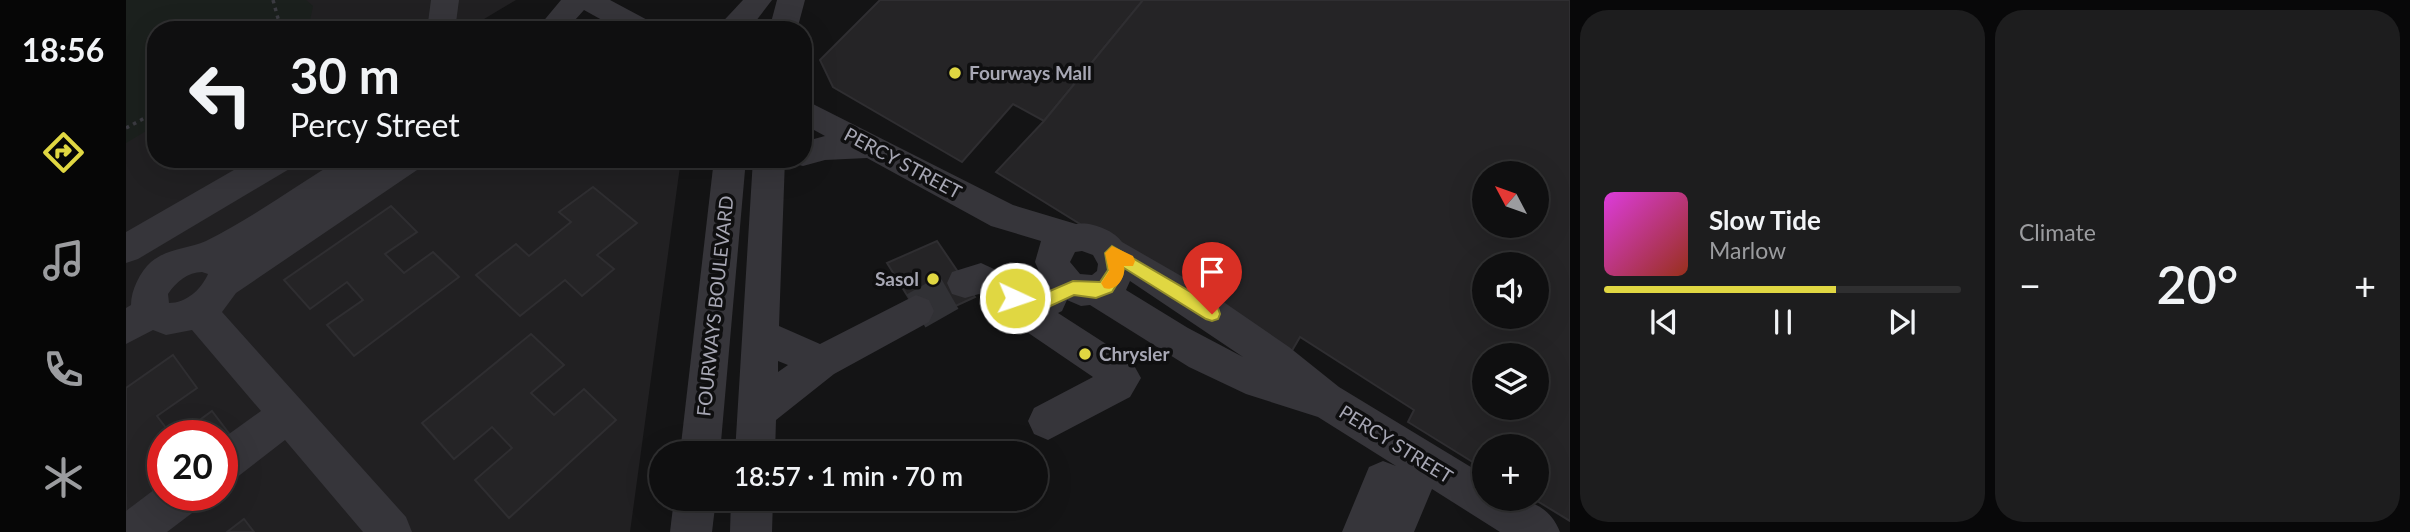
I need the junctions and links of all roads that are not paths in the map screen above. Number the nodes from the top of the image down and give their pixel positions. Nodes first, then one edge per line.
1 (445, 0) edge
2 (577, 0) edge
3 (588, 0) edge
4 (759, 0) edge
5 (791, 0) edge
6 (443, 21) edge
7 (558, 21) edge
8 (624, 21) edge
9 (741, 21) edge
10 (753, 21) edge
11 (785, 21) edge
12 (812, 115) edge
13 (870, 146) junction
14 (812, 152) edge
15 (265, 168) edge
16 (354, 168) edge
17 (390, 168) edge
18 (729, 168) edge
19 (776, 168) edge
20 (1050, 205) dead end
21 (1003, 216) junction
22 (126, 249) edge
23 (216, 270) junction
24 (1089, 275) junction
25 (965, 283) tunnel mouth
26 (1027, 302) junction
27 (198, 311) junction
28 (916, 311) tunnel mouth
29 (139, 320) edge
30 (761, 335) junction
31 (1226, 346) dead end
32 (821, 362) junction
33 (1325, 400) junction
34 (757, 411) junction
35 (289, 413) junction
36 (1048, 421) dead end
37 (700, 441) edge
38 (756, 441) edge
39 (238, 452) edge
40 (1423, 463) junction
41 (1382, 481) dead end
42 (160, 511) edge
43 (694, 511) edge
44 (752, 511) edge
45 (1381, 525) edge
46 (133, 532) edge
47 (391, 532) edge
48 (691, 532) edge
49 (751, 532) edge
50 (1538, 532) edge

1 - 6 street
2 - 7 street
3 - 8 street
4 - 9 street
4 - 10 street
5 - 11 street
12 - 13 street, PERCY STREET
13 - 14 street
13 - 21 street, PERCY STREET
15 - 22 street
16 - 23 street
17 - 23 street
18 - 37 street, FOURWAYS BOULEVARD
19 - 30 street
20 - 21 street
21 - 24 street, PERCY STREET
21 - 24 street, PERCY STREET
23 - 27 street
23 - 29 street
24 - 26 street
24 - 31 street
24 - 33 street, PERCY STREET
24 - 33 street, PERCY STREET
25 - 26 street
26 - 36 street
27 - 29 street
27 - 35 street
28 - 32 street
30 - 32 street
30 - 34 street
32 - 34 street
33 - 40 street, PERCY STREET
34 - 38 street
35 - 39 street
35 - 47 street
40 - 45 street
40 - 50 street, PERCY STREET
41 - 45 street
42 - 46 street
43 - 48 street
44 - 49 street

